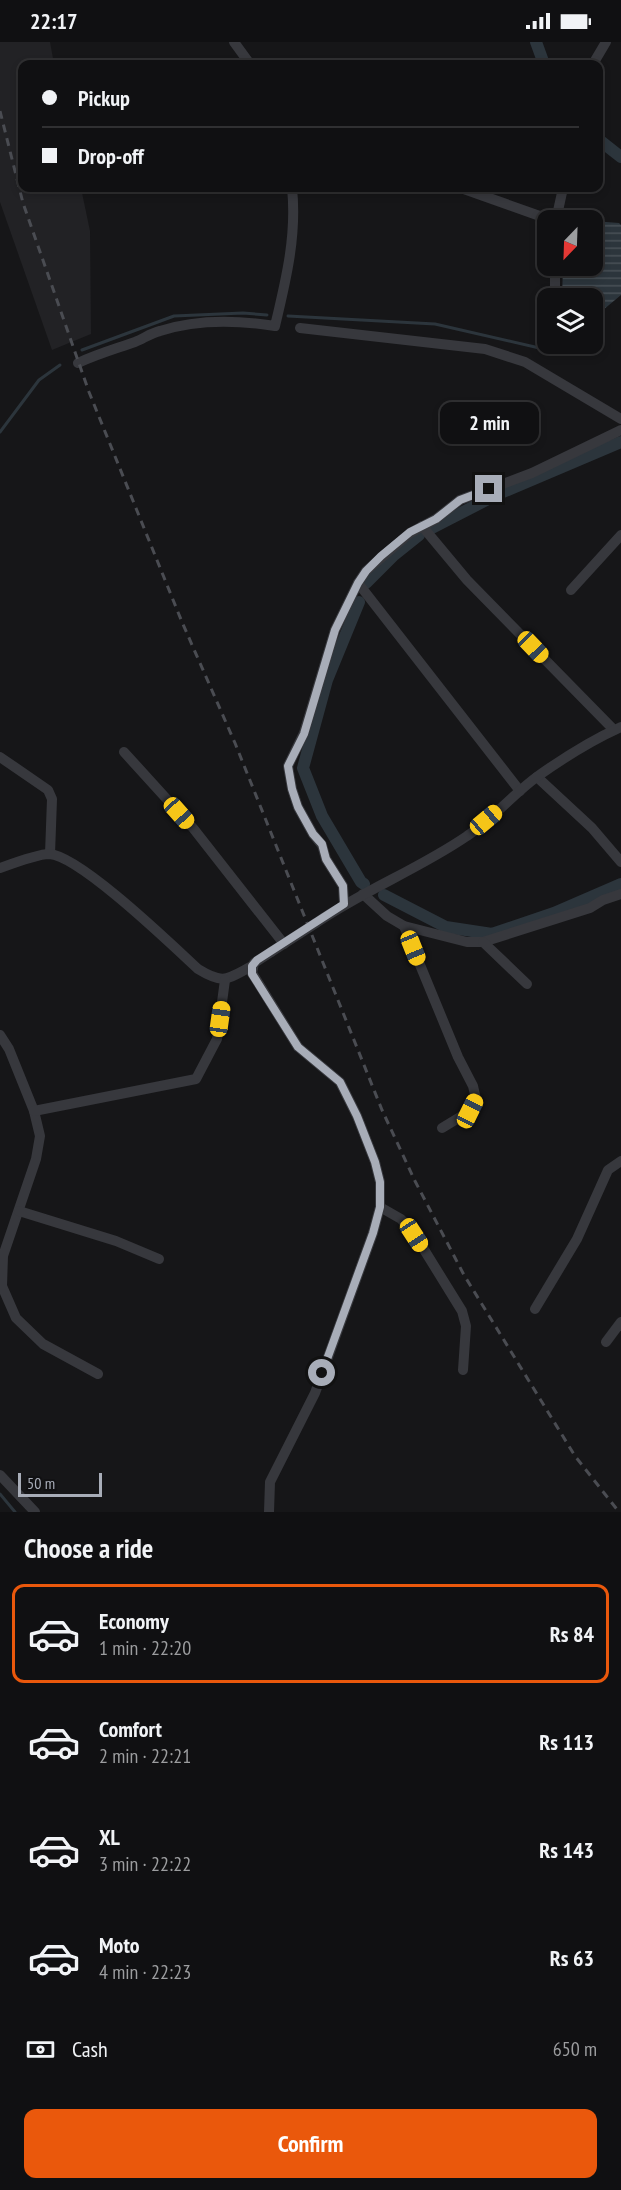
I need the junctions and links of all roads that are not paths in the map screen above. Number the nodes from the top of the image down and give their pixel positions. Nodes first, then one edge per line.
1 (234, 42) edge
2 (606, 42) edge
3 (247, 60) edge
4 (595, 60) edge
5 (293, 192) edge
6 (473, 192) edge
7 (562, 192) edge
8 (557, 210) edge
9 (537, 214) edge
10 (300, 328) dead end
11 (78, 363) dead end
12 (621, 418) edge
13 (621, 430) edge
14 (422, 526) junction
15 (621, 535) edge
16 (358, 583) junction
17 (571, 590) dead end
18 (618, 729) edge
19 (124, 752) dead end
20 (0, 757) edge
21 (537, 777) junction
22 (520, 791) junction
23 (50, 854) junction
24 (621, 862) edge
25 (0, 868) edge
26 (363, 894) junction
27 (621, 894) edge
28 (344, 904) junction
29 (404, 926) junction
30 (483, 942) junction
31 (284, 944) junction
32 (252, 966) junction
33 (225, 980) junction
34 (527, 984) dead end
35 (0, 1035) edge
36 (34, 1111) junction
37 (442, 1128) dead end
38 (621, 1161) edge
39 (380, 1207) junction
40 (19, 1211) junction
41 (159, 1259) dead end
42 (535, 1309) dead end
43 (621, 1322) edge
44 (606, 1342) dead end
45 (463, 1370) dead end
46 (98, 1374) dead end
47 (0, 1475) edge
48 (35, 1512) edge
49 (269, 1512) edge

1 - 3 street
2 - 4 street
5 - 11 street
6 - 9 street
7 - 8 street
10 - 12 street
13 - 14 street
14 - 16 street
14 - 18 street
15 - 17 street
16 - 22 street
16 - 28 street
18 - 21 street
19 - 31 street
20 - 23 street
21 - 22 street
21 - 24 street
22 - 26 street
23 - 25 street
23 - 33 street
26 - 28 street
26 - 29 street
27 - 30 street
28 - 31 street, bridge
29 - 30 street
29 - 37 street
30 - 34 street
31 - 32 street, bridge
32 - 33 street
32 - 39 street
33 - 36 street
35 - 36 street
36 - 40 street
38 - 42 street
39 - 45 street
39 - 49 street
40 - 41 street
40 - 46 street
43 - 44 street
47 - 48 street

